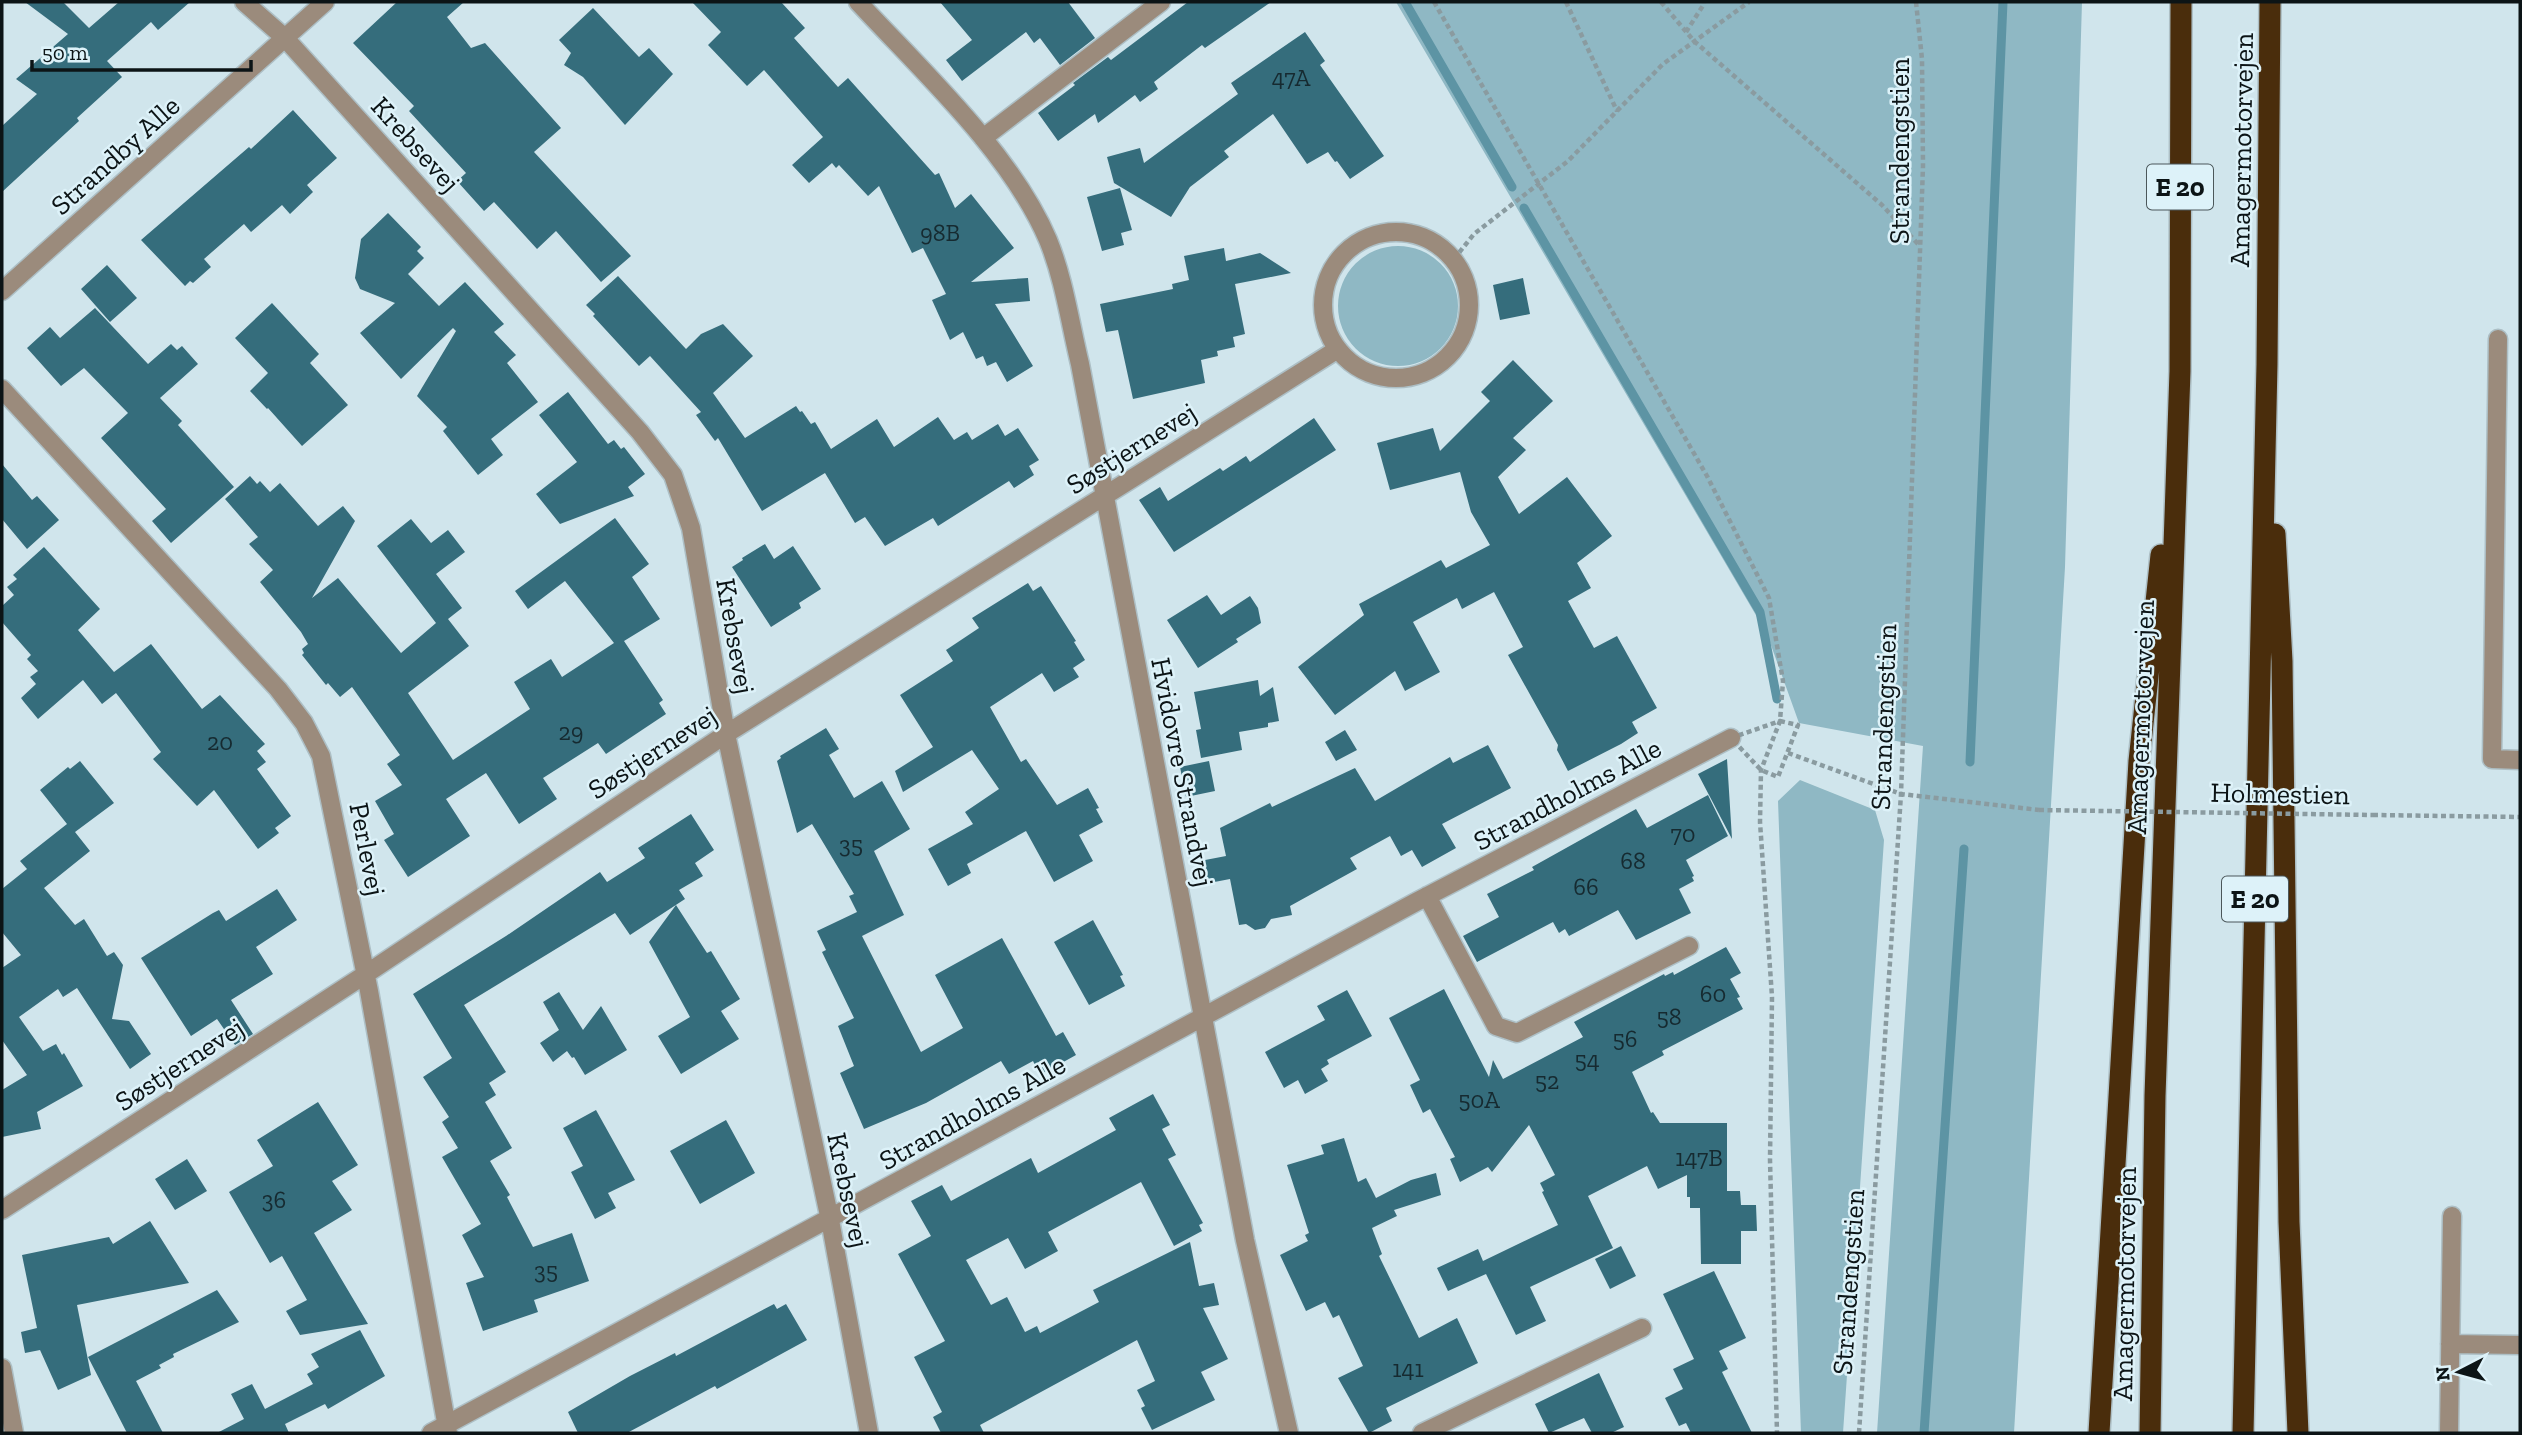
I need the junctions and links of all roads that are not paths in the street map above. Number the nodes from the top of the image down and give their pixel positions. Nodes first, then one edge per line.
1 (244, 2) edge
2 (325, 2) edge
3 (858, 2) edge
4 (1161, 2) edge
5 (2181, 2) edge
6 (2270, 2) edge
7 (285, 38) junction
8 (983, 138) junction
9 (2, 291) edge
10 (2498, 339) dead end
11 (1338, 349) junction
12 (2267, 364) junction
13 (2180, 372) junction
14 (2, 389) edge
15 (1104, 497) junction
16 (726, 734) junction
17 (1731, 738) road end
18 (2520, 760) edge
19 (1427, 896) junction
20 (1689, 946) dead end
21 (366, 974) junction
22 (1203, 1017) junction
23 (2, 1210) edge
24 (2452, 1216) dead end
25 (830, 1220) junction
26 (1642, 1328) dead end
27 (2451, 1344) junction
28 (2520, 1345) edge
29 (2, 1368) edge
30 (442, 1431) edge
31 (14, 1433) edge
32 (869, 1433) edge
33 (1289, 1433) edge
34 (1422, 1433) edge
35 (2099, 1433) edge
36 (2150, 1433) edge
37 (2243, 1433) edge
38 (2298, 1433) edge
39 (2449, 1433) edge

1 - 7 street, Krebsevej
2 - 7 street, Strandby Alle
3 - 8 street, Hvidovre Strandvej
4 - 8 street
5 - 13 highway, Amagermotorvejen / E 20
6 - 12 highway, Amagermotorvejen / E 20
7 - 9 street, Strandby Alle
7 - 16 street, Krebsevej
8 - 15 street, Hvidovre Strandvej
10 - 18 street
11 - 11 street
11 - 15 street, Søstjernevej
12 - 37 highway, Amagermotorvejen / E 20
12 - 38 highway
13 - 35 highway
13 - 36 highway, Amagermotorvejen / E 20
14 - 21 street, Perlevej
15 - 16 street, Søstjernevej
15 - 22 street, Hvidovre Strandvej
16 - 21 street, Søstjernevej
16 - 25 street, Krebsevej
17 - 19 street, Strandholms Alle
19 - 20 street
19 - 22 street, Strandholms Alle
21 - 23 street, Søstjernevej
21 - 30 street, Perlevej
22 - 25 street, Strandholms Alle
22 - 33 street, Hvidovre Strandvej
24 - 27 street
25 - 30 street, Strandholms Alle
25 - 32 street, Krebsevej
26 - 34 street
27 - 28 street
27 - 39 street
29 - 31 street

